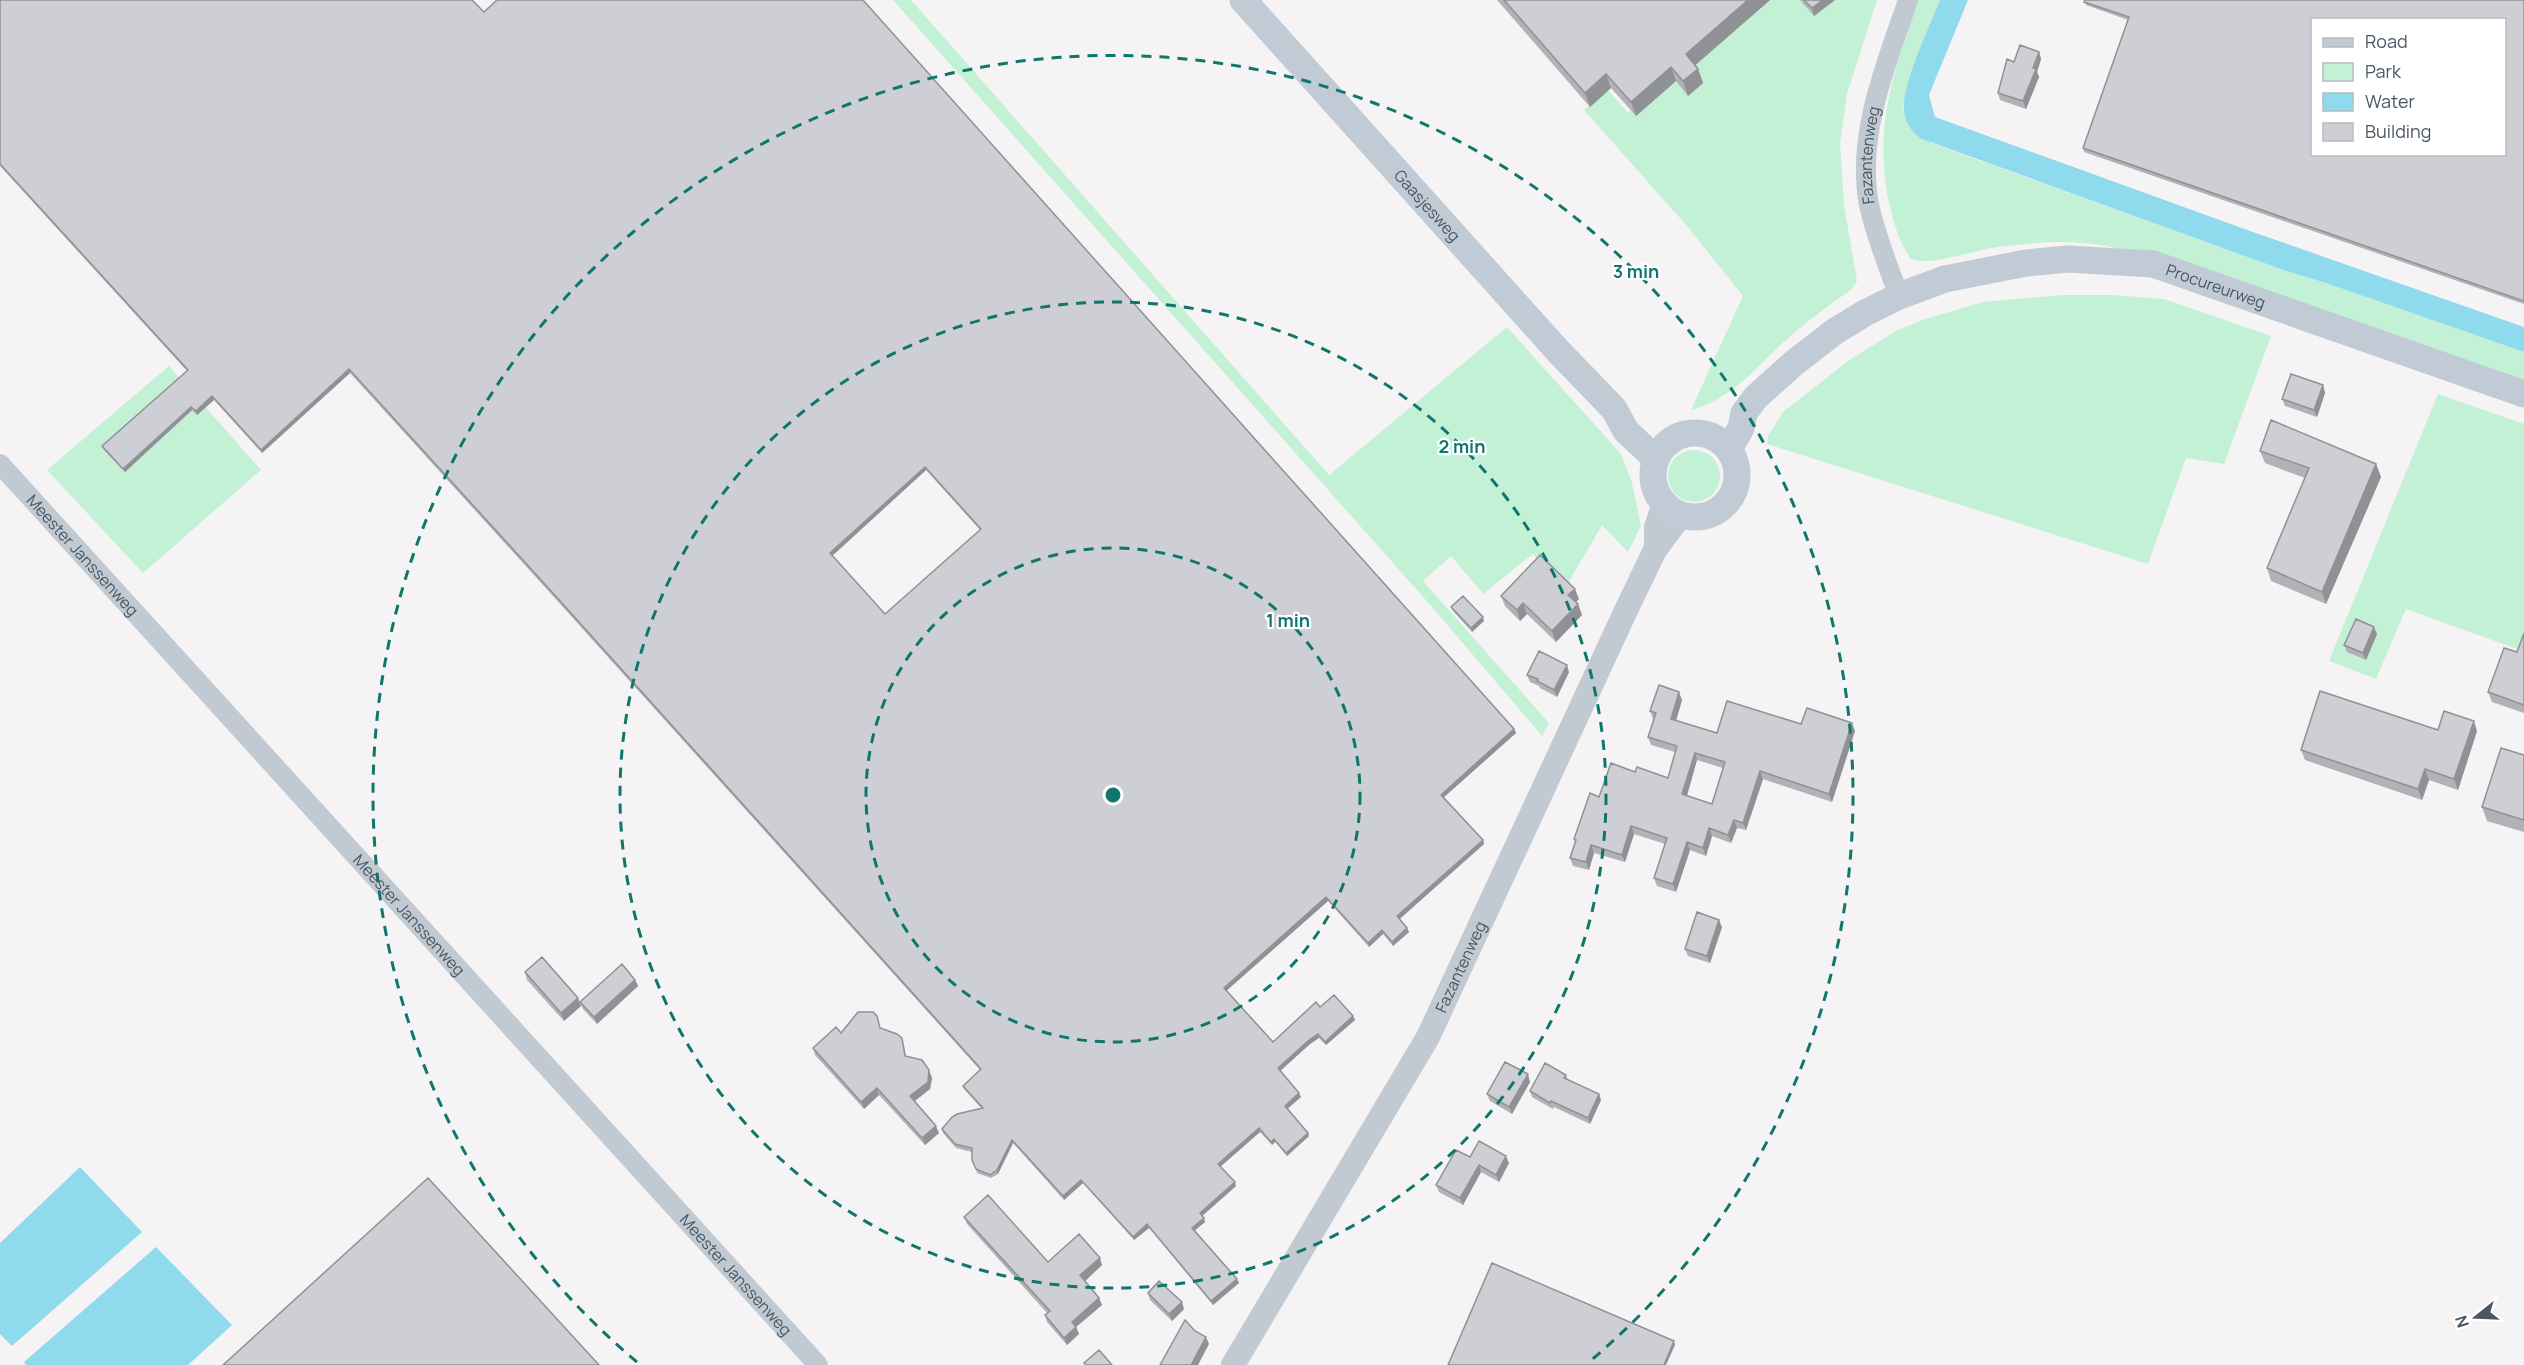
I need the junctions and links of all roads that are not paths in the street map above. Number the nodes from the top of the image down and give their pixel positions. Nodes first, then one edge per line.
1 (1243, 0) edge
2 (1908, 0) edge
3 (1899, 296) junction
4 (2524, 394) edge
5 (1720, 442) junction
6 (1663, 450) junction
7 (0, 464) edge
8 (1673, 509) junction
9 (818, 1365) edge
10 (1233, 1365) edge

1 - 6 main road, Gaasjesweg
2 - 3 street, Fazantenweg
3 - 4 main road, Procureurweg
3 - 5 main road
5 - 6 main road
5 - 8 main road
6 - 8 main road
7 - 9 street, Meester Janssenweg
8 - 10 street, Fazantenweg

